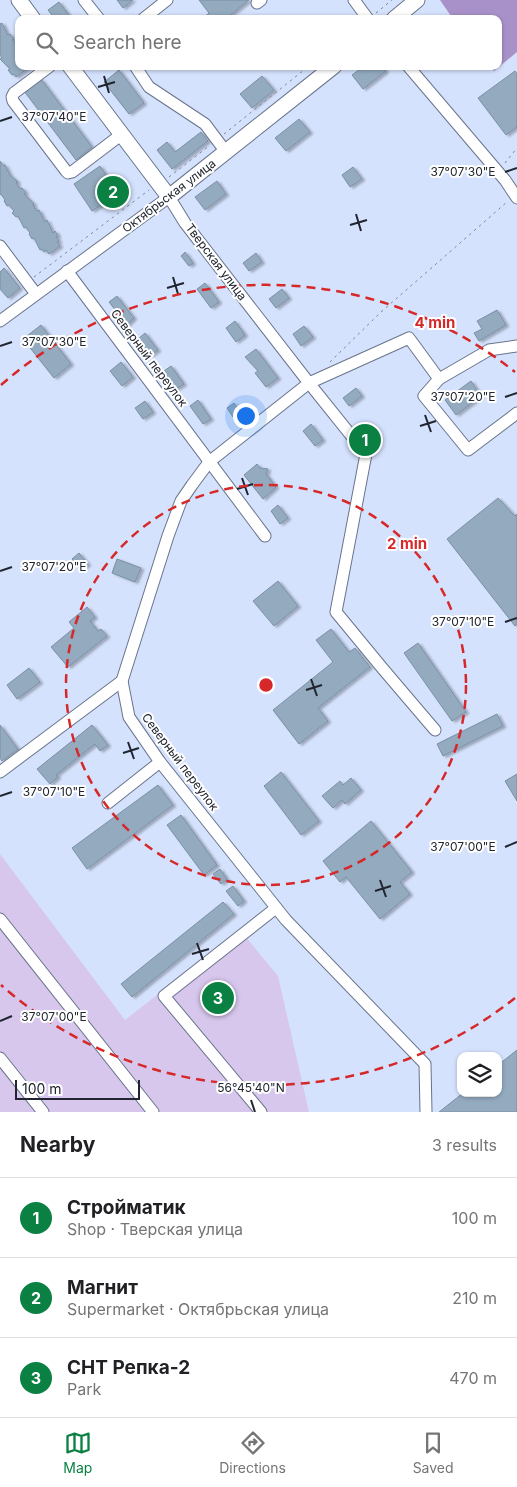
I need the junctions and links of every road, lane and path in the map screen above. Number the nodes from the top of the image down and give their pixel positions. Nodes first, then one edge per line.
1 (18, 0) edge
2 (84, 0) edge
3 (167, 0) edge
4 (354, 0) edge
5 (392, 0) edge
6 (417, 0) edge
7 (30, 15) edge
8 (96, 15) edge
9 (148, 15) edge
10 (372, 15) edge
11 (374, 15) edge
12 (399, 15) edge
13 (45, 70) edge
14 (77, 70) edge
15 (137, 70) edge
16 (305, 70) edge
17 (329, 70) edge
18 (411, 70) edge
19 (122, 134) junction
20 (216, 140) junction
21 (517, 148) edge
22 (226, 152) junction
23 (505, 180) junction
24 (159, 182) junction
25 (516, 196) edge
26 (169, 197) junction
27 (0, 246) edge
28 (67, 271) junction
29 (28, 282) junction
30 (36, 294) junction
31 (0, 321) edge
32 (517, 346) edge
33 (328, 364) dead end
34 (439, 379) junction
35 (309, 383) junction
36 (517, 412) edge
37 (209, 462) junction
38 (265, 536) dead end
39 (122, 681) junction
40 (436, 730) dead end
41 (160, 762) junction
42 (0, 772) edge
43 (108, 803) dead end
44 (276, 908) junction
45 (0, 919) edge
46 (0, 1058) edge
47 (43, 1112) edge
48 (153, 1112) edge
49 (261, 1112) edge
50 (426, 1112) edge

1 - 7 main road
2 - 8 street
3 - 9 street
4 - 10 street
5 - 11 path
6 - 12 main road
13 - 19 street
14 - 19 main road, Тверская улица
15 - 20 street
16 - 20 path
17 - 22 main road, Октябрьская улица
18 - 23 street
19 - 24 main road, Тверская улица
20 - 22 street
20 - 24 path
21 - 23 path
22 - 26 main road, Октябрьская улица
23 - 25 street
24 - 26 main road, Тверская улица
24 - 29 path
25 - 33 path
26 - 28 street, Октябрьская улица
26 - 35 street, Тверская улица
27 - 29 street
28 - 30 street, Октябрьская улица
28 - 37 street, Северный переулок
29 - 30 street
30 - 31 street, Октябрьская улица
32 - 34 street
34 - 35 street
34 - 36 street
35 - 37 street
35 - 40 street, Тверская улица
37 - 38 street, Северный переулок
37 - 39 street, Северный переулок
39 - 41 street, Северный переулок
39 - 42 street
41 - 43 street
41 - 44 street, Северный переулок
44 - 49 street
44 - 50 street, Северный переулок
45 - 48 street
46 - 47 street

